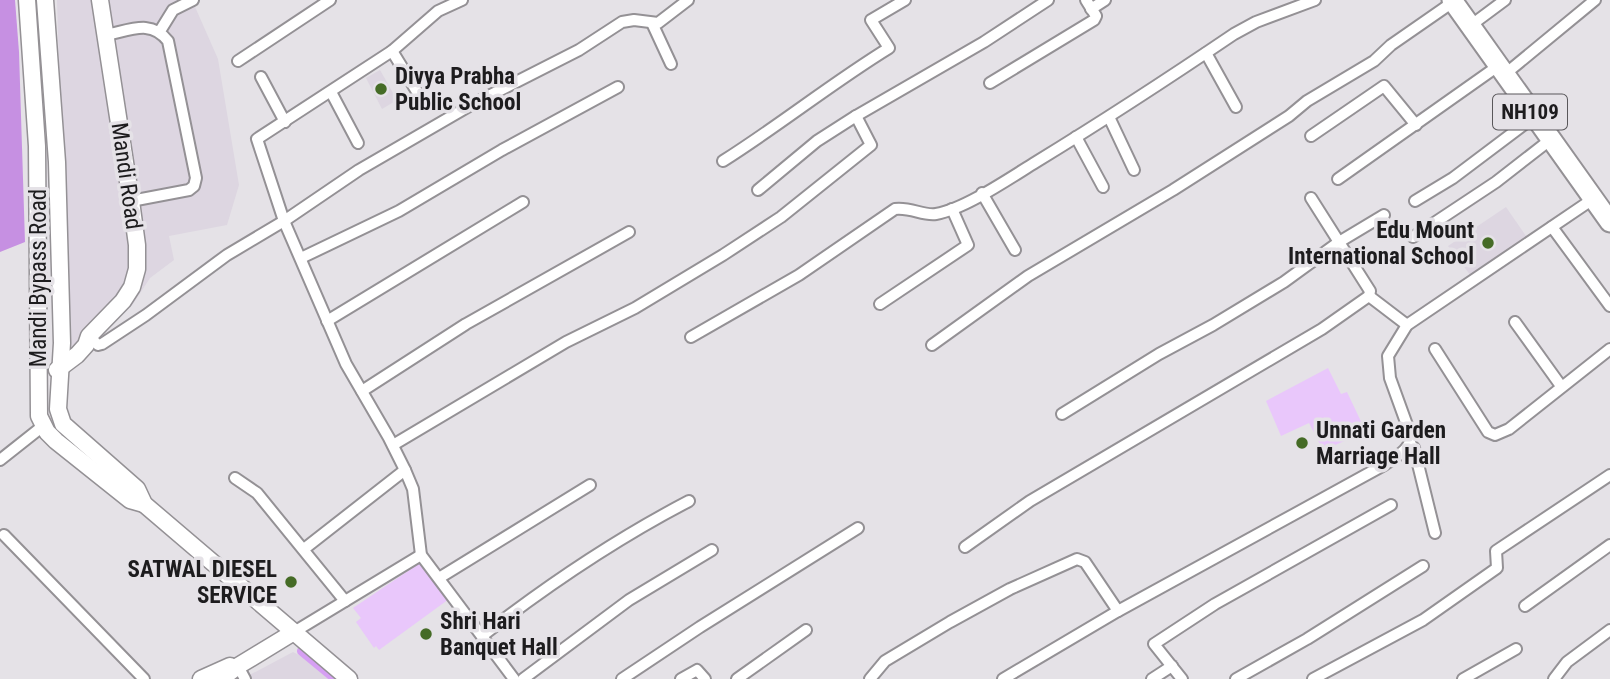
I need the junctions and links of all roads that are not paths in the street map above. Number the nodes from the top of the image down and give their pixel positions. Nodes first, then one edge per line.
1 (27, 0) edge
2 (45, 0) edge
3 (100, 0) edge
4 (193, 0) edge
5 (330, 0) edge
6 (462, 0) edge
7 (688, 0) edge
8 (905, 0) edge
9 (1048, 0) edge
10 (1105, 0) edge
11 (1315, 0) edge
12 (1505, 0) edge
13 (1595, 0) edge
14 (1453, 1) edge
15 (1089, 4) edge
16 (652, 23) junction
17 (1470, 26) junction
18 (160, 31) junction
19 (106, 35) junction
20 (392, 51) junction
21 (1206, 53) junction
22 (238, 61) dead end
23 (671, 64) dead end
24 (1501, 70) junction
25 (261, 76) dead end
26 (990, 83) dead end
27 (618, 87) dead end
28 (331, 92) junction
29 (421, 98) dead end
30 (1236, 107) dead end
31 (856, 116) junction
32 (1109, 117) junction
33 (1534, 117) junction
34 (285, 122) junction
35 (1416, 125) junction
36 (1311, 136) dead end
37 (1076, 137) junction
38 (1550, 140) junction
39 (358, 143) dead end
40 (723, 161) dead end
41 (1134, 170) dead end
42 (1338, 180) dead end
43 (1103, 187) dead end
44 (758, 190) dead end
45 (982, 193) junction
46 (1311, 198) dead end
47 (1593, 199) junction
48 (131, 201) junction
49 (1415, 201) dead end
50 (523, 202) dead end
51 (952, 209) junction
52 (1384, 215) dead end
53 (284, 221) junction
54 (1610, 222) edge
55 (1552, 227) junction
56 (629, 232) dead end
57 (1413, 237) dead end
58 (1339, 242) junction
59 (1015, 250) dead end
60 (301, 258) junction
61 (1369, 296) junction
62 (880, 304) dead end
63 (1610, 306) edge
64 (327, 321) junction
65 (1515, 322) dead end
66 (1407, 325) junction
67 (89, 336) junction
68 (691, 337) dead end
69 (62, 343) junction
70 (932, 345) dead end
71 (1435, 349) dead end
72 (1610, 349) edge
73 (39, 352) junction
74 (62, 367) junction
75 (39, 382) junction
76 (1561, 386) junction
77 (362, 391) junction
78 (1062, 414) dead end
79 (43, 426) junction
80 (1410, 444) junction
81 (393, 445) junction
82 (0, 460) edge
83 (405, 470) junction
84 (1610, 475) edge
85 (235, 478) dead end
86 (590, 485) dead end
87 (689, 501) dead end
88 (144, 504) junction
89 (1391, 505) dead end
90 (858, 528) dead end
91 (1435, 533) dead end
92 (5, 535) dead end
93 (1610, 545) edge
94 (965, 547) dead end
95 (304, 549) junction
96 (712, 550) dead end
97 (421, 555) junction
98 (1423, 566) dead end
99 (439, 578) junction
100 (345, 601) junction
101 (1525, 606) dead end
102 (1118, 611) junction
103 (806, 630) dead end
104 (1610, 630) edge
105 (295, 632) junction
106 (482, 636) junction
107 (1516, 649) dead end
108 (1172, 666) junction
109 (241, 672) edge
110 (144, 679) edge
111 (201, 679) edge
112 (221, 679) edge
113 (349, 679) edge
114 (514, 679) edge
115 (523, 679) edge
116 (622, 679) edge
117 (681, 679) edge
118 (705, 679) edge
119 (737, 679) edge
120 (870, 679) edge
121 (1003, 679) edge
122 (1152, 679) edge
123 (1182, 679) edge
124 (1236, 679) edge
125 (1313, 679) edge
126 (1462, 679) edge
127 (1554, 679) edge

1 - 73 main road, Mandi Bypass Road
2 - 69 main road, Mandi Bypass Road
3 - 19 main road, Mandi Road
4 - 18 street
5 - 22 street
6 - 20 street
7 - 16 street
8 - 40 street
9 - 31 street
10 - 15 street
11 - 21 street
12 - 17 street
13 - 24 street
14 - 17 highway, NH109
14 - 70 street
15 - 26 street
16 - 23 street
16 - 53 street
17 - 24 highway, NH109
18 - 19 street
18 - 48 street
19 - 48 main road, Mandi Road
20 - 28 street
20 - 29 street
21 - 30 street
21 - 32 street
24 - 33 highway, NH109
24 - 35 street
25 - 34 street
27 - 60 street
28 - 34 street
28 - 39 street
31 - 44 street
31 - 81 street
32 - 37 street
32 - 41 street
33 - 38 highway, NH109
33 - 49 street
34 - 53 street
35 - 36 street
35 - 42 street
37 - 43 street
37 - 45 street
38 - 47 highway, NH109
38 - 57 street
45 - 51 street
45 - 59 street
46 - 58 street
47 - 54 highway, NH109
47 - 55 street
48 - 67 main road, Mandi Road
50 - 64 street
51 - 62 street
51 - 68 street
52 - 58 street
53 - 60 street
53 - 67 street
55 - 63 street
55 - 66 street
56 - 77 street
58 - 61 street
58 - 78 street
60 - 64 street
61 - 66 street
61 - 94 street
64 - 77 street
65 - 76 street
66 - 80 street
67 - 69 main road
67 - 74 main road, Mandi Road
69 - 73 main road
69 - 74 main road, Mandi Bypass Road
71 - 76 street
72 - 76 street
73 - 75 main road, Mandi Bypass Road
74 - 75 main road, Mandi Road
74 - 88 main road, Mandi Bypass Road
75 - 79 main road, Mandi Bypass Road
77 - 81 street
79 - 82 street
79 - 88 main road, Mandi Bypass Road
80 - 91 street
80 - 102 street
81 - 83 street
83 - 95 street
83 - 97 street
84 - 125 street
85 - 95 street
86 - 99 street
87 - 106 street
88 - 105 main road, Mandi Bypass Road
89 - 108 street
90 - 116 street
92 - 110 street
93 - 101 street
95 - 100 street
96 - 115 street
97 - 99 street
97 - 100 street
98 - 124 street
99 - 106 street
100 - 105 street
102 - 120 street
102 - 121 street
103 - 119 street
104 - 127 street
105 - 109 main road
105 - 113 main road, Mandi Bypass Road
106 - 114 street
107 - 126 street
108 - 122 street
108 - 123 street
109 - 111 main road
109 - 112 main road
117 - 118 street

